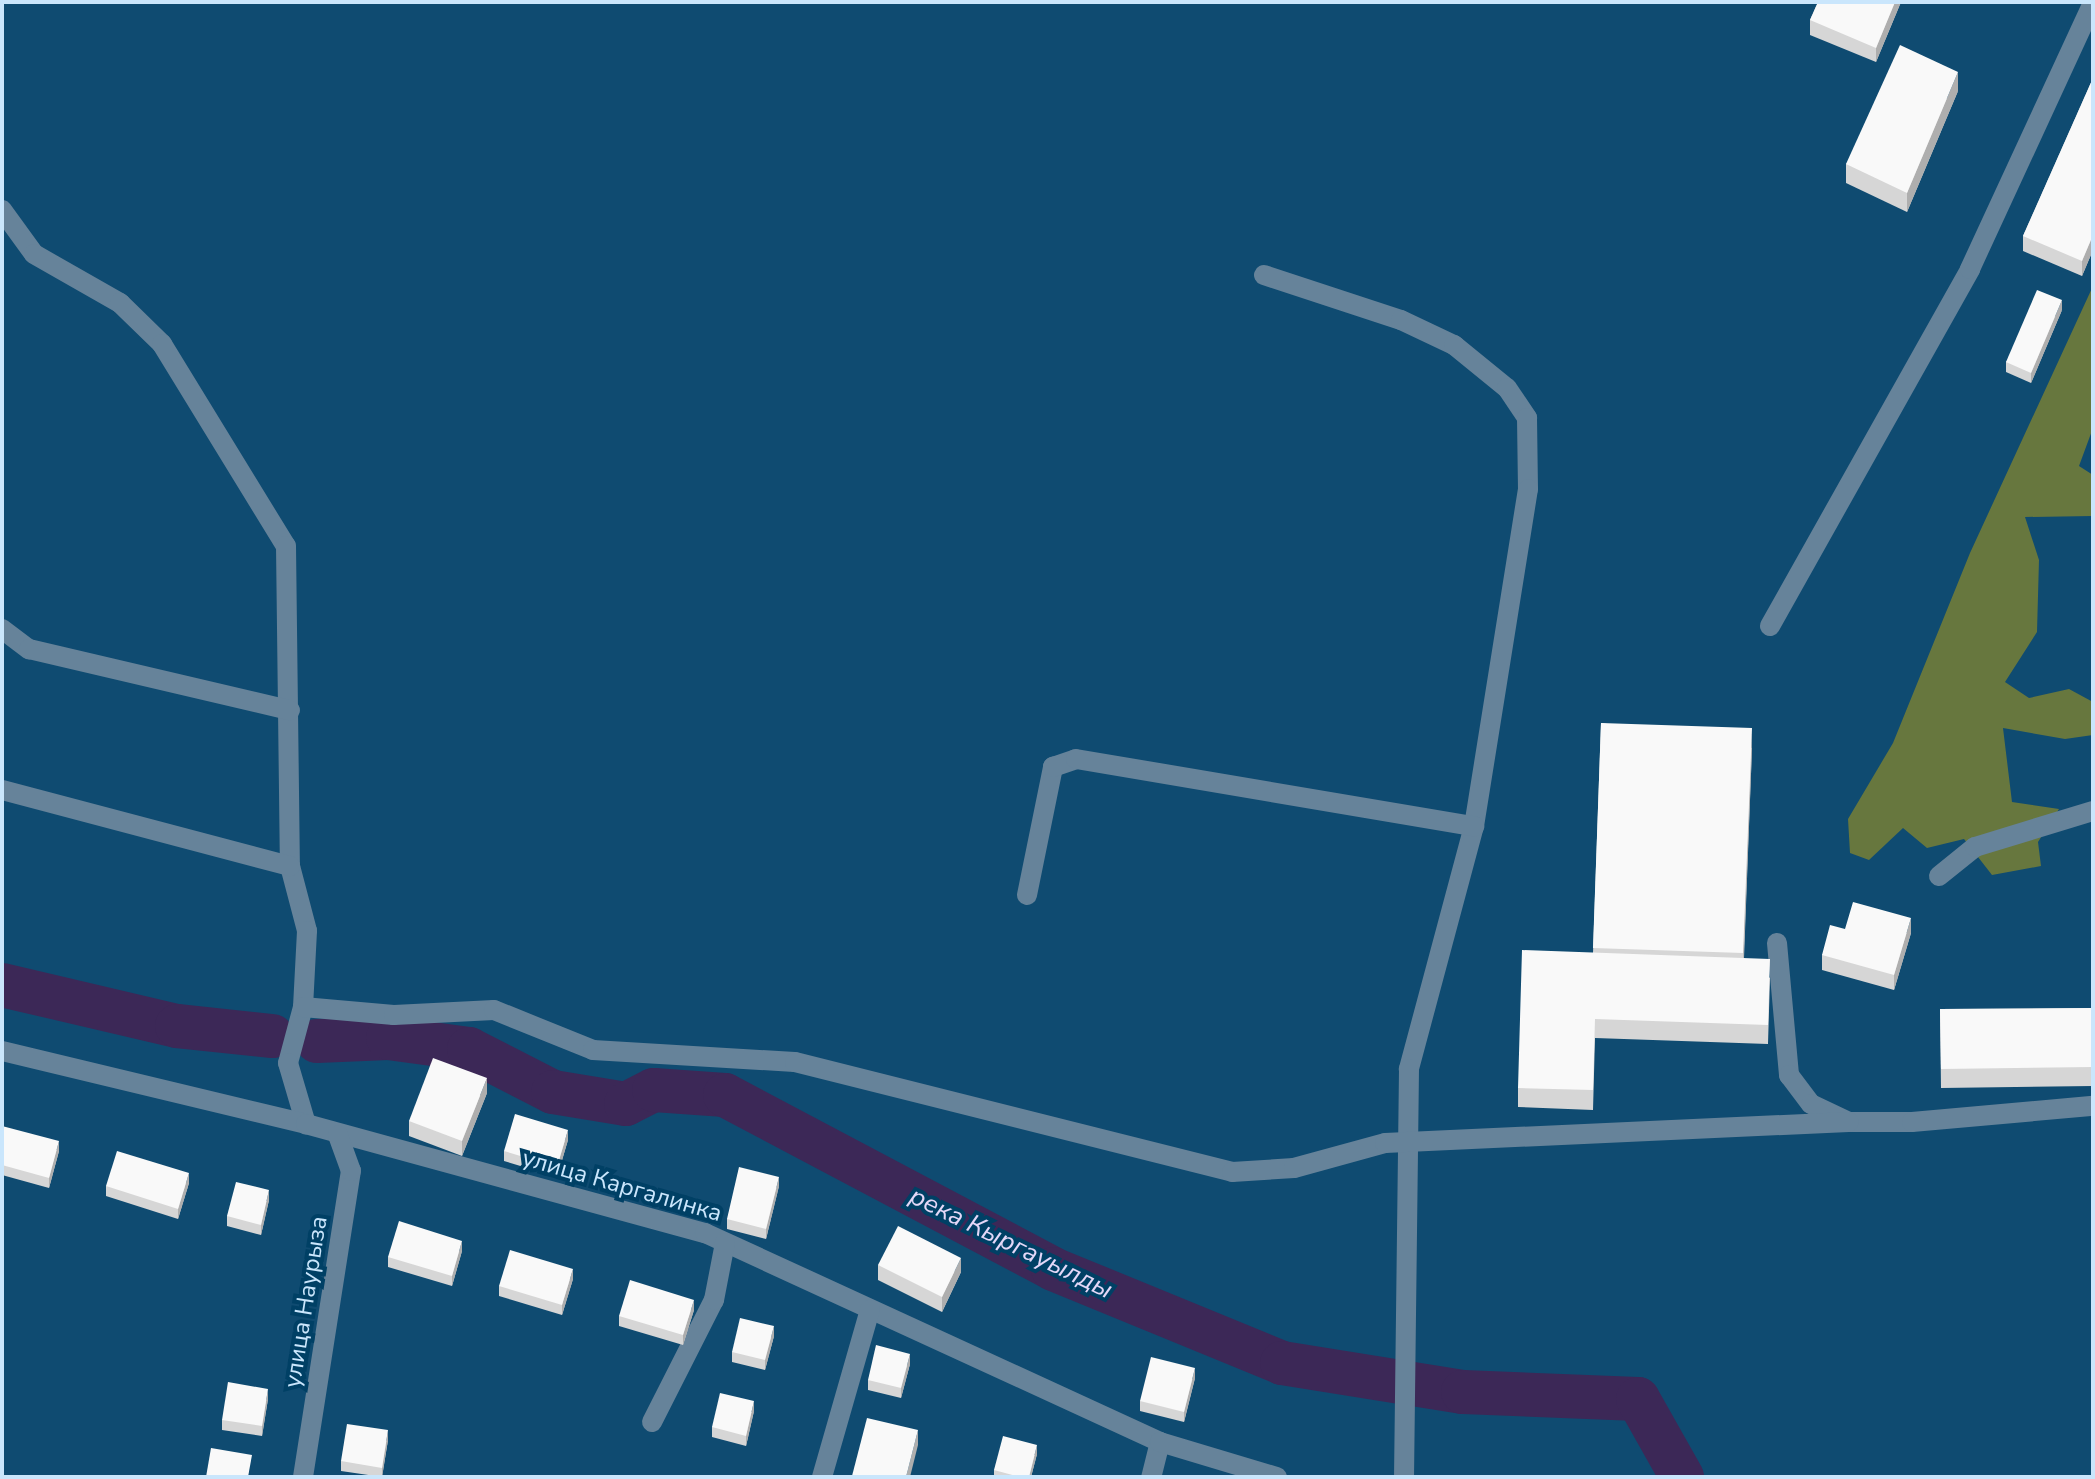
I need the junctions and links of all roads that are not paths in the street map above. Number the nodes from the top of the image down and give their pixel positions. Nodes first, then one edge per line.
1 (2093, 3) edge
2 (2, 210) edge
3 (1264, 275) dead end
4 (1770, 626) dead end
5 (2, 629) edge
6 (290, 710) junction
7 (2, 790) edge
8 (2093, 811) edge
9 (1474, 826) junction
10 (290, 866) junction
11 (1939, 876) dead end
12 (1027, 895) dead end
13 (1777, 943) dead end
14 (303, 1007) junction
15 (5, 1048) edge
16 (2093, 1106) edge
17 (1849, 1122) junction
18 (306, 1124) junction
19 (338, 1135) junction
20 (1407, 1142) junction
21 (725, 1243) junction
22 (870, 1310) junction
23 (652, 1422) dead end
24 (1160, 1442) junction
25 (303, 1477) edge
26 (822, 1477) edge
27 (1151, 1477) edge
28 (1277, 1477) edge
29 (1404, 1477) edge

1 - 4 street
2 - 6 street
3 - 9 street
5 - 6 street
6 - 10 street
7 - 10 street
8 - 11 street
9 - 12 street
9 - 20 street
10 - 14 street
13 - 17 street
14 - 18 street
14 - 20 street
15 - 18 street, улица Каргалинка
16 - 17 street
17 - 20 street
18 - 19 street, улица Каргалинка
19 - 21 street, улица Каргалинка
19 - 25 street, улица Наурыза
20 - 29 street
21 - 22 street, улица Каргалинка
21 - 23 street
22 - 24 street, улица Каргалинка
22 - 26 street
24 - 27 street
24 - 28 street, улица Каргалинка

